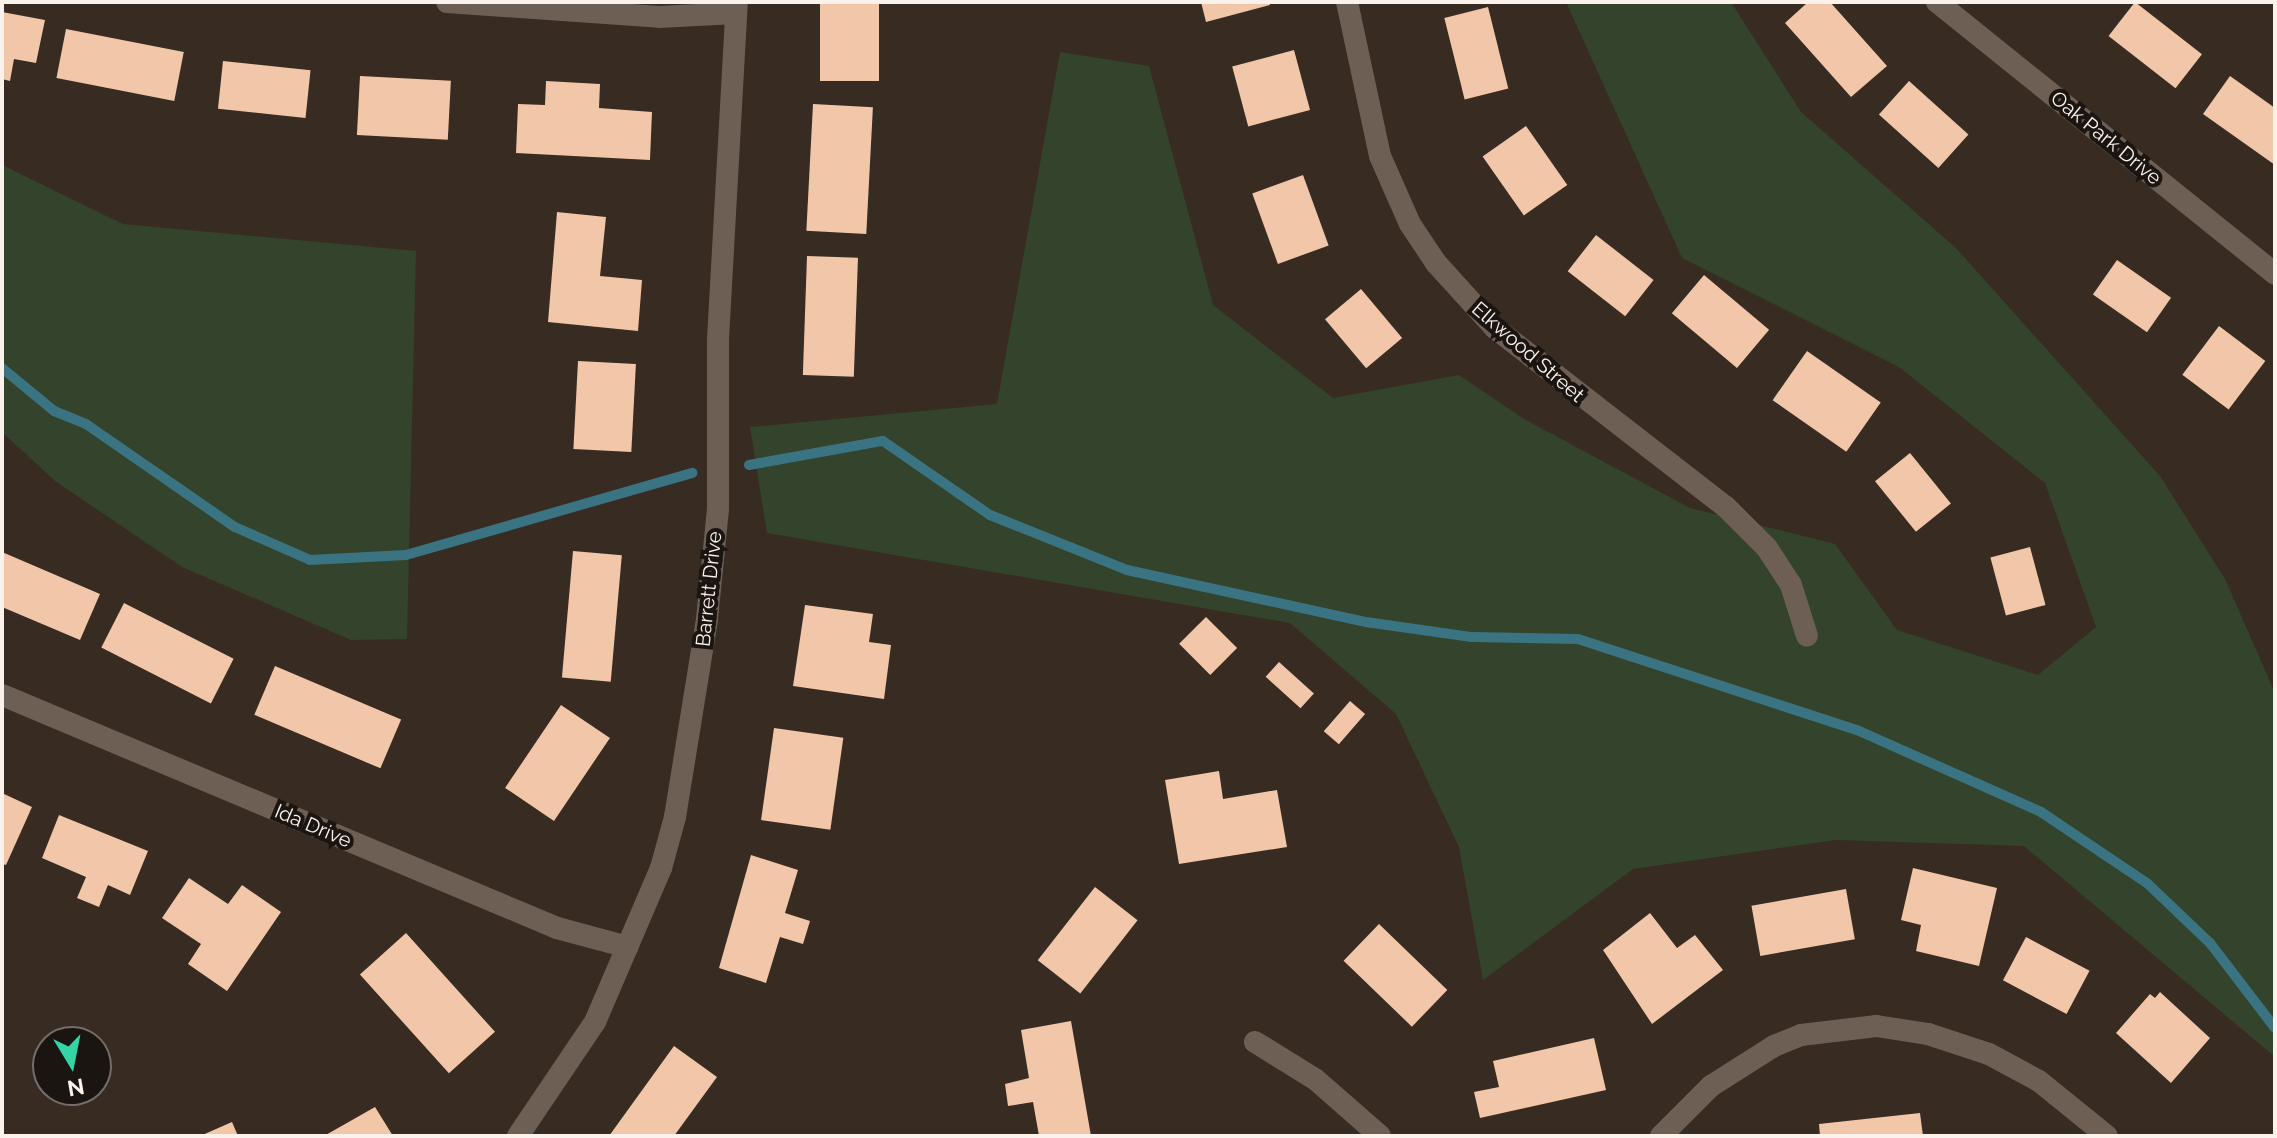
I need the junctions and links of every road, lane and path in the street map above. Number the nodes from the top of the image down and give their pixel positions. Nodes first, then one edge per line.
1 (447, 2) edge
2 (1347, 2) edge
3 (1937, 2) edge
4 (737, 8) edge
5 (2275, 274) edge
6 (1807, 636) dead end
7 (2, 695) edge
8 (628, 947) junction
9 (1255, 1042) dead end
10 (518, 1136) edge
11 (1380, 1136) edge
12 (1661, 1136) edge
13 (2107, 1136) edge

1 - 4 street
2 - 6 street, Elkwood Street
3 - 5 street, Oak Park Drive
4 - 8 street, Barrett Drive
7 - 8 street, Ida Drive
8 - 10 street, Barrett Drive
9 - 11 street
12 - 13 street

